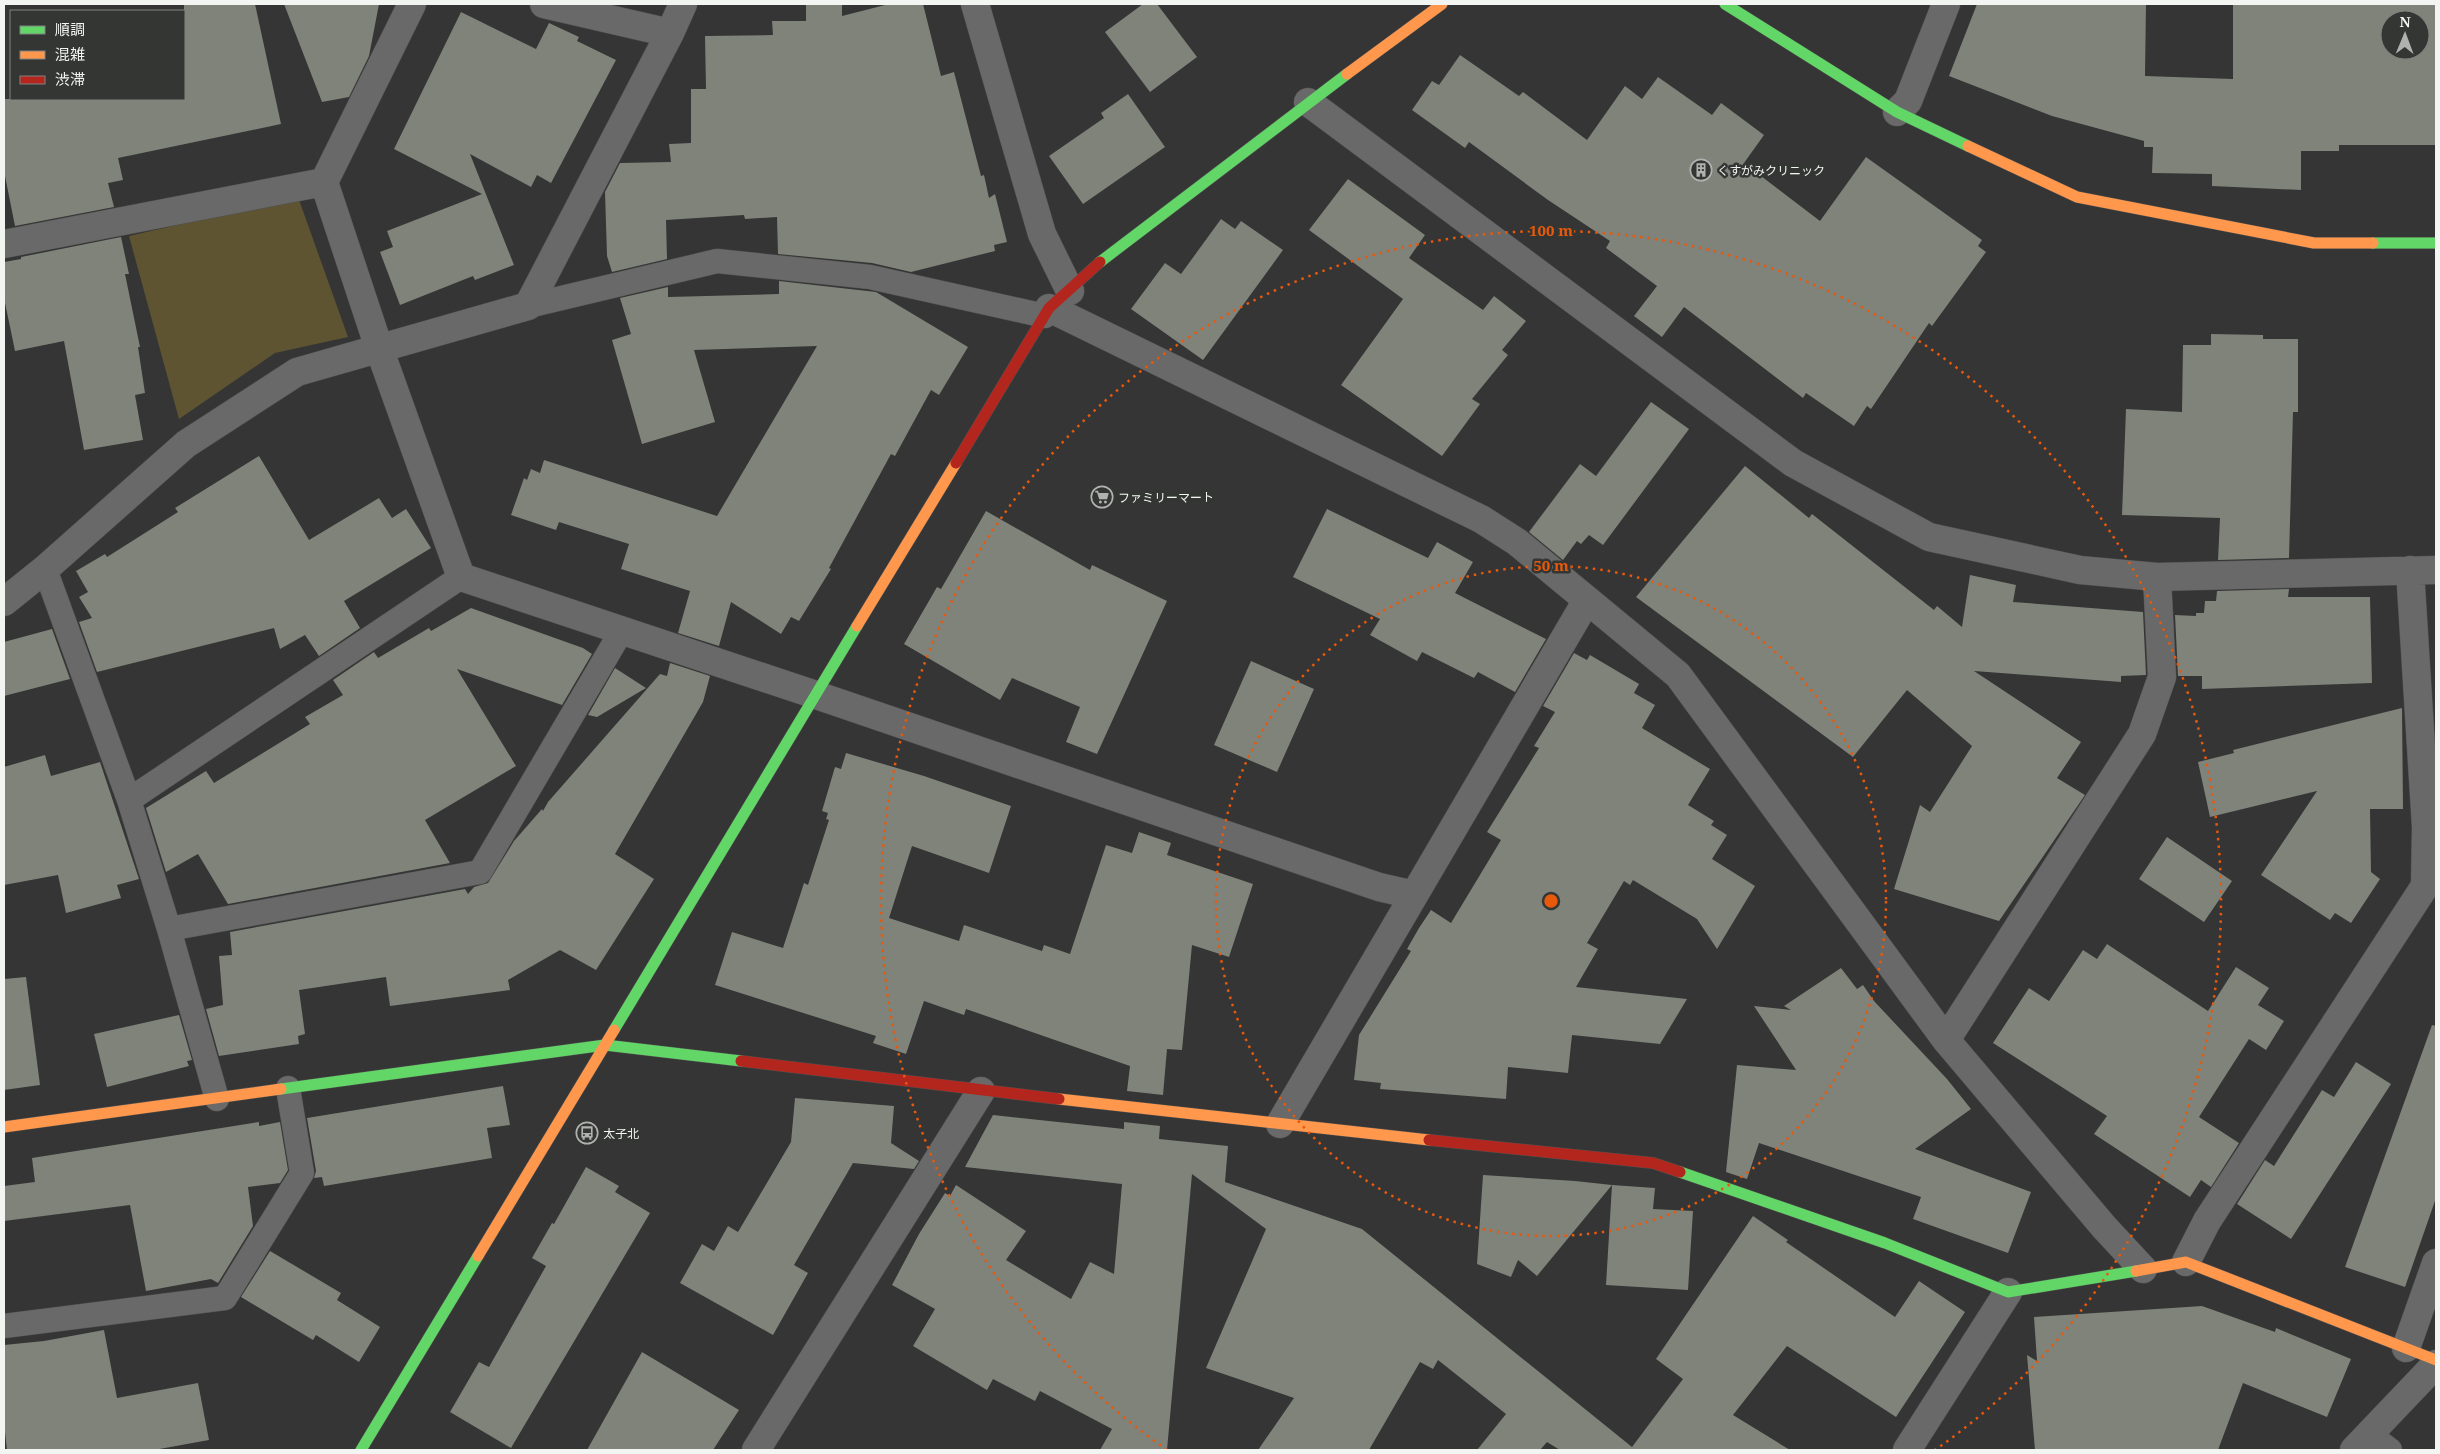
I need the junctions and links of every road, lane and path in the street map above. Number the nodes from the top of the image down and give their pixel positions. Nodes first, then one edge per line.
1 (412, 4) edge
2 (544, 4) edge
3 (683, 4) edge
4 (975, 4) edge
5 (1442, 4) edge
6 (1725, 4) edge
7 (1946, 4) edge
8 (670, 33) junction
9 (1308, 102) junction
10 (1897, 112) junction
11 (324, 182) junction
12 (2436, 243) edge
13 (4, 244) edge
14 (1070, 291) junction
15 (528, 306) junction
16 (1047, 312) junction
17 (379, 348) junction
18 (45, 570) junction
19 (2423, 570) edge
20 (2157, 577) junction
21 (461, 578) junction
22 (1587, 600) junction
23 (4, 602) edge
24 (622, 630) junction
25 (816, 695) junction
26 (129, 800) junction
27 (2431, 886) edge
28 (1414, 894) junction
29 (169, 929) junction
30 (1946, 1040) junction
31 (605, 1046) junction
32 (288, 1088) junction
33 (981, 1091) junction
34 (217, 1099) junction
35 (1280, 1124) junction
36 (4, 1127) edge
37 (2186, 1262) junction
38 (2436, 1263) edge
39 (2143, 1269) junction
40 (2008, 1292) junction
41 (4, 1326) edge
42 (2406, 1348) junction
43 (2436, 1360) edge
44 (2436, 1364) edge
45 (2371, 1445) edge
46 (361, 1450) edge
47 (756, 1450) edge
48 (1907, 1450) edge

1 - 11 street
2 - 8 street
3 - 8 street
4 - 14 street
5 - 9 street
6 - 10 street
7 - 10 street
8 - 15 street
9 - 14 street
9 - 20 street
10 - 12 street
11 - 13 street
11 - 17 street
14 - 16 street
15 - 16 lane
15 - 17 street
16 - 22 street
16 - 25 street
17 - 18 street
17 - 21 street
18 - 23 street
18 - 26 lane
19 - 20 street
19 - 27 street
20 - 30 street
21 - 24 street
21 - 26 lane
22 - 28 street
22 - 30 street
24 - 25 street
24 - 29 lane
25 - 28 street
25 - 31 street
26 - 29 lane
27 - 37 street
28 - 35 street
29 - 34 lane
30 - 39 street
31 - 32 street
31 - 33 street
31 - 46 street
32 - 34 street
32 - 41 lane
33 - 35 street
33 - 47 street
34 - 36 street
35 - 40 street
37 - 39 street
37 - 42 street
38 - 42 street
39 - 40 street
40 - 48 street
42 - 43 street
44 - 45 street

